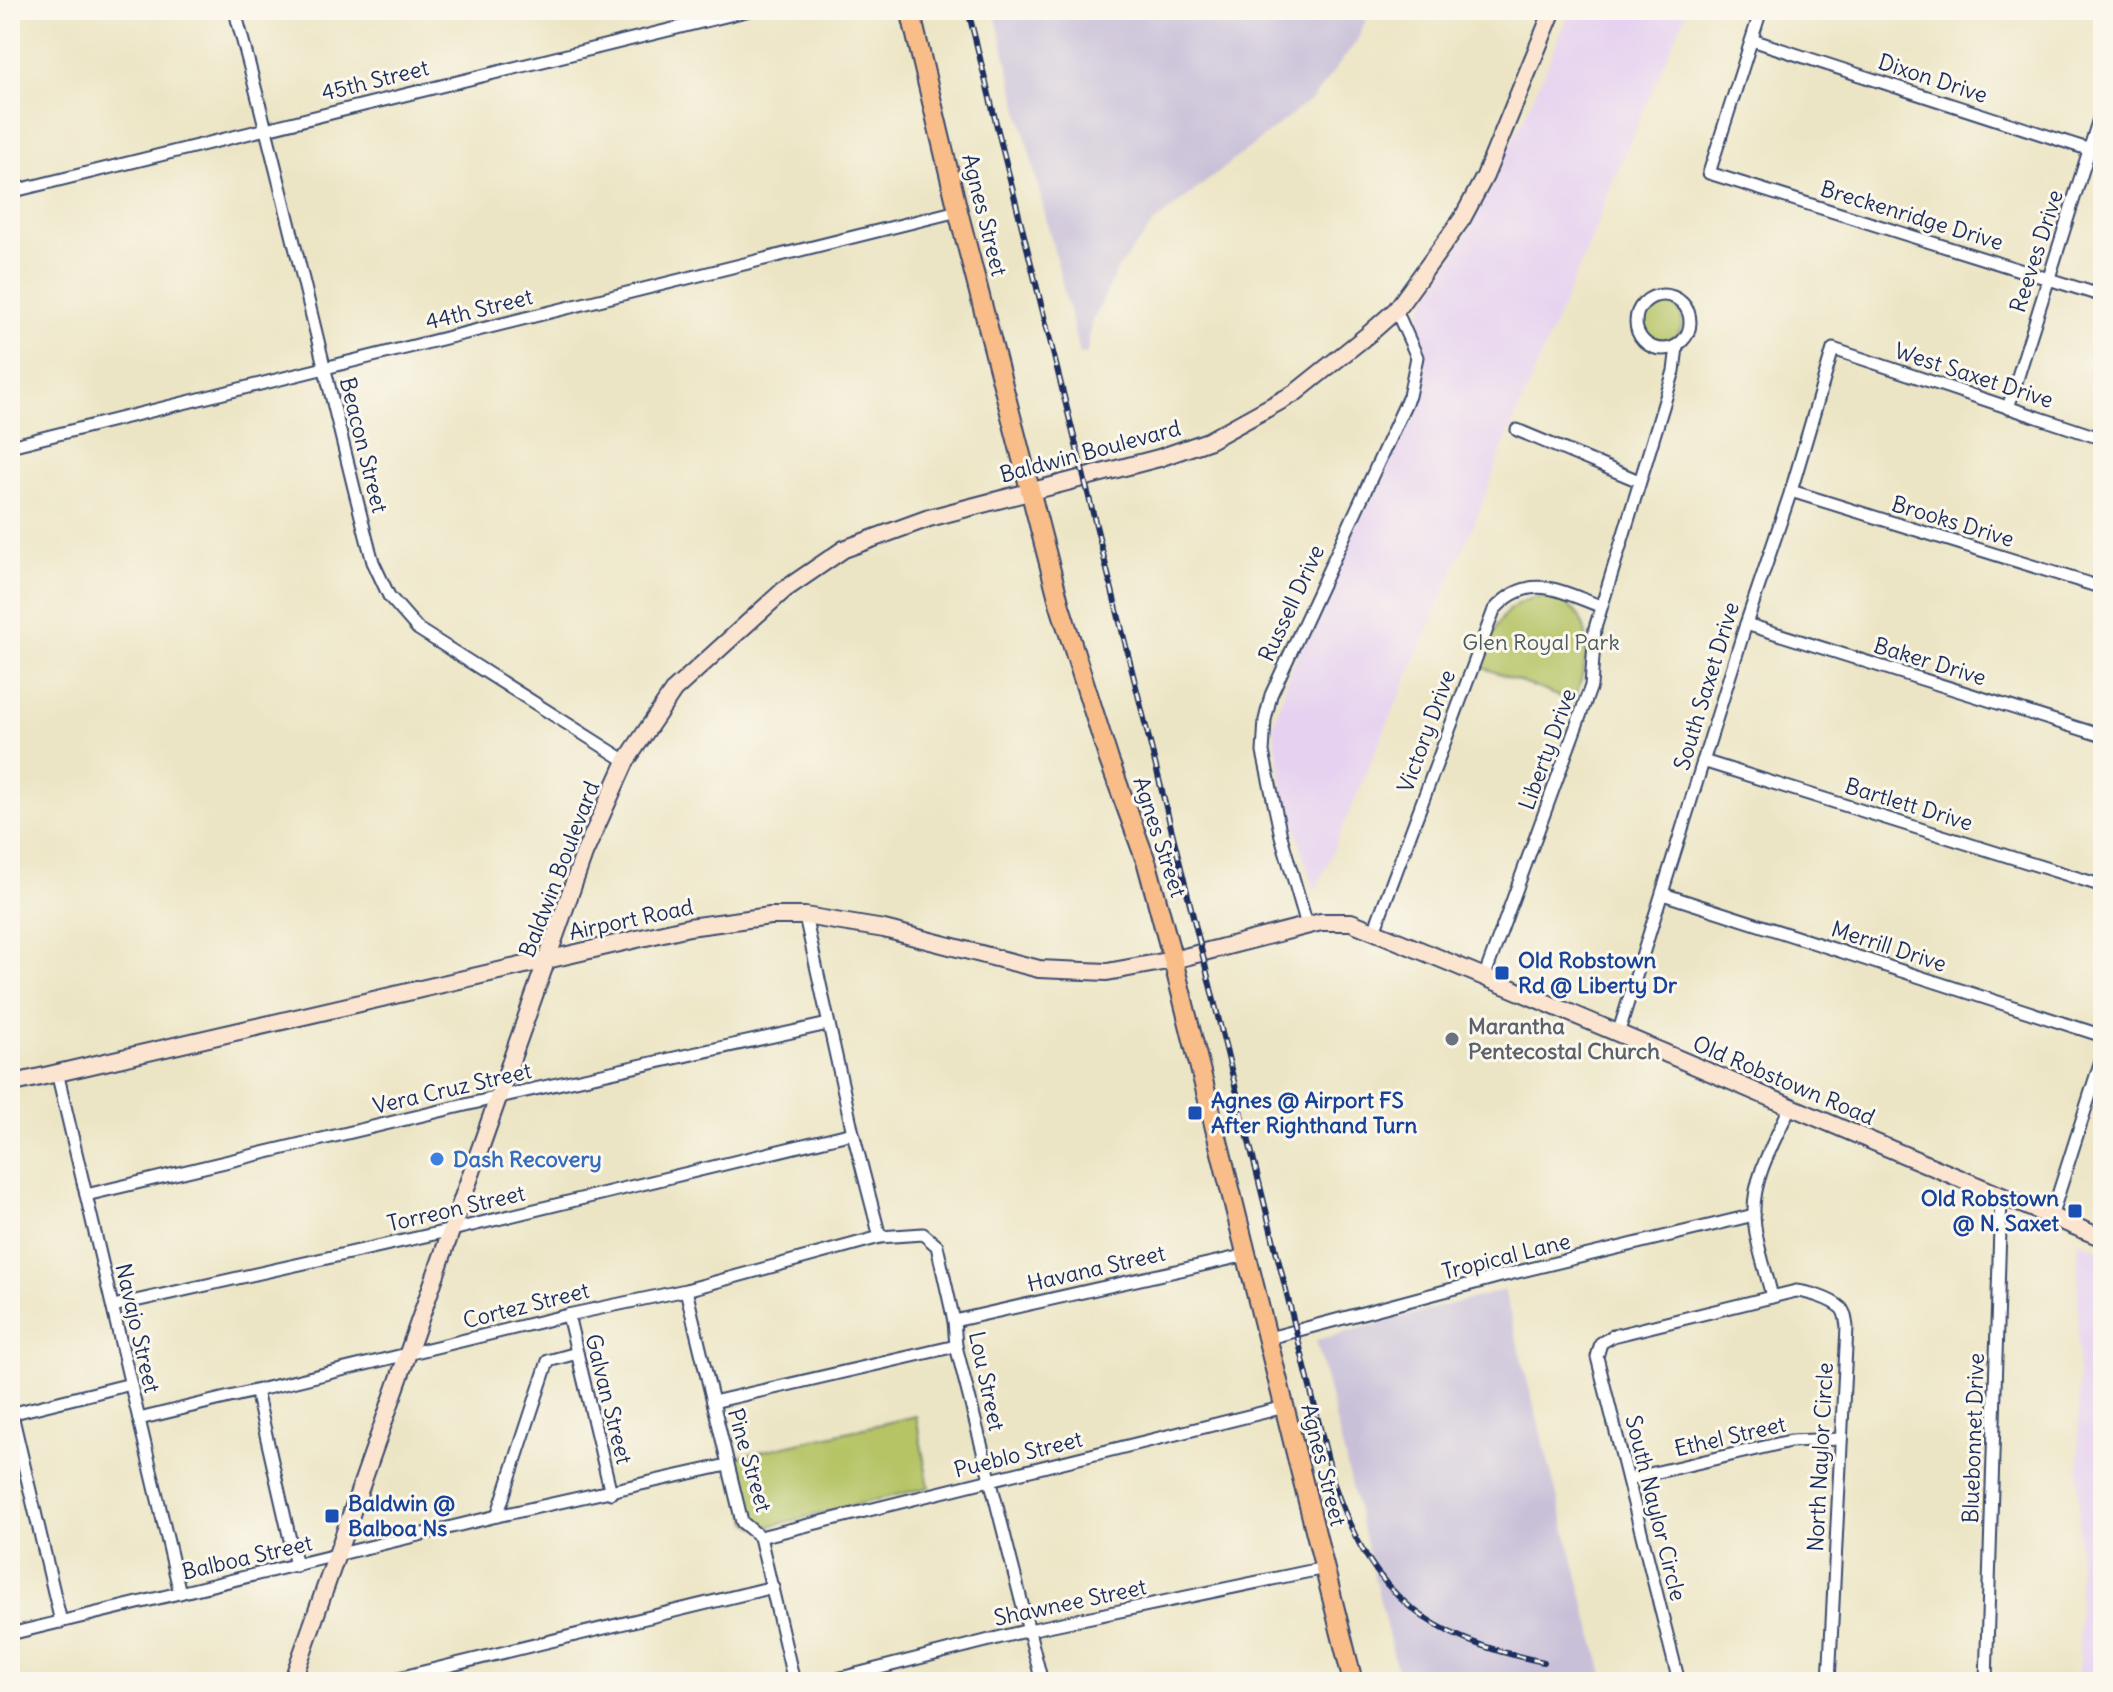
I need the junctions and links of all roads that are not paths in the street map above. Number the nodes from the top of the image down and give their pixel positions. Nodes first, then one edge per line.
1 (750, 10) edge
2 (910, 10) edge
3 (1553, 10) edge
4 (1761, 10) edge
5 (237, 19) dead end
6 (1752, 40) junction
7 (2103, 106) edge
8 (267, 127) junction
9 (2089, 150) junction
10 (2103, 154) edge
11 (10, 192) edge
12 (958, 211) junction
13 (2049, 278) junction
14 (2103, 296) edge
15 (1396, 310) junction
16 (1677, 347) junction
17 (1833, 349) joint
18 (323, 367) junction
19 (2008, 408) junction
20 (1517, 430) dead end
21 (2103, 439) edge
22 (10, 446) edge
23 (1639, 481) junction
24 (1031, 491) junction
25 (1791, 491) junction
26 (2103, 588) edge
27 (1600, 606) junction
28 (1746, 624) junction
29 (2103, 736) edge
30 (626, 761) junction
31 (1703, 761) junction
32 (2103, 886) edge
33 (1663, 894) junction
34 (805, 916) junction
35 (1307, 925) junction
36 (1374, 931) junction
37 (547, 960) junction
38 (1173, 960) junction
39 (1485, 975) junction
40 (828, 1024) junction
41 (1618, 1034) junction
42 (2103, 1036) edge
43 (2103, 1054) edge
44 (57, 1072) junction
45 (10, 1084) edge
46 (499, 1097) junction
47 (1790, 1107) junction
48 (853, 1133) junction
49 (86, 1195) junction
50 (2001, 1196) junction
51 (1754, 1215) junction
52 (2051, 1217) junction
53 (452, 1230) junction
54 (923, 1234) joint
55 (880, 1237) junction
56 (2103, 1238) edge
57 (1247, 1255) junction
58 (686, 1290) junction
59 (1772, 1297) junction
60 (113, 1306) junction
61 (568, 1315) junction
62 (954, 1321) junction
63 (1269, 1338) junction
64 (1601, 1343) joint
65 (956, 1346) junction
66 (577, 1353) junction
67 (407, 1356) junction
68 (131, 1384) junction
69 (256, 1391) junction
70 (713, 1402) junction
71 (1285, 1407) junction
72 (11, 1411) edge
73 (139, 1419) junction
74 (1841, 1439) junction
75 (727, 1465) junction
76 (1628, 1479) junction
77 (989, 1482) junction
78 (611, 1493) junction
79 (497, 1516) junction
80 (760, 1537) junction
81 (335, 1557) junction
82 (296, 1566) junction
83 (1325, 1568) junction
84 (773, 1587) junction
85 (180, 1593) junction
86 (61, 1622) junction
87 (1029, 1630) junction
88 (10, 1634) edge
89 (412, 1679) edge
90 (292, 1682) edge
91 (382, 1682) edge
92 (794, 1682) edge
93 (825, 1682) edge
94 (1042, 1682) edge
95 (1353, 1682) edge
96 (1679, 1682) edge
97 (1829, 1682) edge
98 (1986, 1682) edge

1 - 8 street, 45th Street
2 - 12 main road, Agnes Street
3 - 15 main road, Baldwin Boulevard
4 - 6 street
5 - 8 street, Beacon Street
6 - 9 street, Dixon Drive
6 - 13 street, Breckenridge Drive
7 - 9 street, Reeves Drive
8 - 11 street, 45th Street
8 - 18 street, Beacon Street
9 - 10 street, Dixon Drive
9 - 13 street, Reeves Drive
12 - 18 street, 44th Street
12 - 24 main road, Agnes Street
13 - 14 street, Breckenridge Drive
13 - 19 street, Reeves Drive
15 - 24 main road, Baldwin Boulevard
15 - 35 street, Russell Drive
16 - 16 street
16 - 23 street, Liberty Drive
17 - 19 street, West Saxet Drive
17 - 25 street, South Saxet Drive
18 - 22 street, 44th Street
18 - 30 street, Beacon Street
19 - 21 street, West Saxet Drive
20 - 23 street
23 - 27 street, Liberty Drive
24 - 30 main road, Baldwin Boulevard
24 - 38 main road, Agnes Street
25 - 26 street, Brooks Drive
25 - 28 street, South Saxet Drive
27 - 36 street, Victory Drive
27 - 39 street, Liberty Drive
28 - 29 street, Baker Drive
28 - 31 street, South Saxet Drive
30 - 37 main road, Baldwin Boulevard
31 - 32 street, Bartlett Drive
31 - 33 street, South Saxet Drive
33 - 41 street, South Saxet Drive
33 - 42 street, Merrill Drive
34 - 37 main road, Airport Road
34 - 38 main road, Airport Road
34 - 40 street
35 - 36 main road, Old Robstown Road
35 - 38 main road, Old Robstown Road
36 - 39 main road, Old Robstown Road
37 - 44 main road, Airport Road
37 - 46 main road, Baldwin Boulevard
38 - 57 main road, Agnes Street
39 - 41 main road, Old Robstown Road
40 - 46 street, Vera Cruz Street
40 - 48 street
41 - 47 main road, Old Robstown Road
43 - 52 street
44 - 45 main road, Airport Road
44 - 49 street, Navajo Street
46 - 49 street, Vera Cruz Street
46 - 53 main road, Baldwin Boulevard
47 - 50 main road, Old Robstown Road
47 - 51 street
48 - 53 street, Torreon Street
48 - 55 street
49 - 60 street, Navajo Street
50 - 52 main road, Old Robstown Road
50 - 98 street, Bluebonnet Drive
51 - 59 street
51 - 63 street, Tropical Lane
52 - 56 main road, Old Robstown Road
53 - 60 street, Torreon Street
53 - 67 main road, Baldwin Boulevard
54 - 55 street, Cortez Street
54 - 62 street, Lou Street
55 - 58 street, Cortez Street
57 - 62 street, Havana Street
57 - 63 main road, Agnes Street
58 - 61 street, Cortez Street
58 - 70 street, Pine Street
59 - 64 street, North Naylor Circle
59 - 74 street, North Naylor Circle
60 - 68 street, Navajo Street
61 - 66 street, Galvan Street
61 - 67 street, Cortez Street
62 - 65 street, Lou Street
63 - 71 main road, Agnes Street
64 - 76 street, South Naylor Circle
65 - 70 street
65 - 77 street, Lou Street
66 - 78 street, Galvan Street
66 - 79 street
67 - 69 street, Cortez Street
67 - 81 main road, Baldwin Boulevard
68 - 72 street
68 - 73 street, Navajo Street
69 - 73 street, Cortez Street
69 - 82 street
70 - 75 street, Pine Street
71 - 77 street, Pueblo Street
71 - 83 main road, Agnes Street
72 - 86 street
73 - 85 street, Navajo Street
74 - 76 street, Ethel Street
74 - 97 street, North Naylor Circle
75 - 78 street, Balboa Street
75 - 80 street, Pine Street
76 - 96 street, South Naylor Circle
77 - 80 street, Pueblo Street
77 - 87 street, Lou Street
78 - 79 street, Balboa Street
79 - 81 street, Balboa Street
80 - 84 street, Pine Street
81 - 82 street, Balboa Street
81 - 90 main road, Baldwin Boulevard
82 - 85 street, Balboa Street
83 - 87 street, Shawnee Street
83 - 95 main road, Agnes Street
84 - 89 street
84 - 92 street, Pine Street
85 - 86 street, Balboa Street
86 - 88 street, Balboa Street
87 - 93 street, Shawnee Street
87 - 94 street, Lou Street
89 - 91 street

